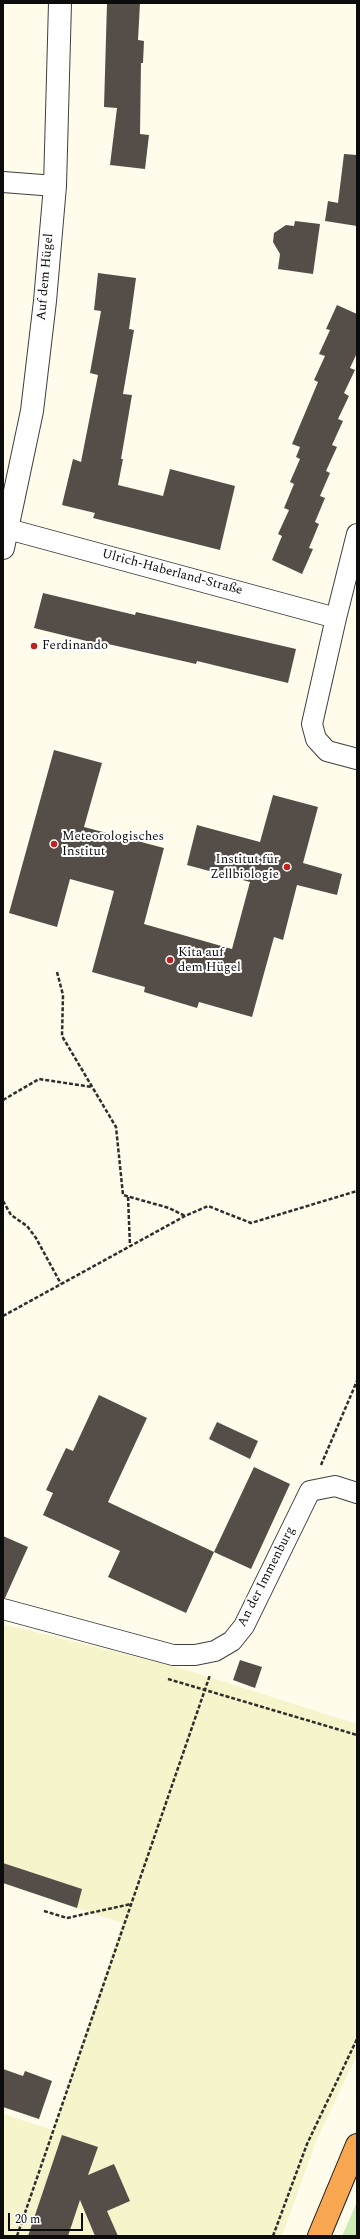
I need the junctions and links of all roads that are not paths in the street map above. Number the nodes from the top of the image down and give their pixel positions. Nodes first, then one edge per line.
1 (60, 3) edge
2 (3, 182) edge
3 (54, 186) junction
4 (357, 534) edge
5 (6, 538) edge
6 (336, 618) junction
7 (357, 759) edge
8 (357, 1493) edge
9 (3, 1608) edge
10 (357, 2145) edge
11 (319, 2236) edge

1 - 3 street, Auf dem Hügel
2 - 3 street
3 - 5 street, Auf dem Hügel
4 - 6 street
5 - 6 street, Ulrich-Haberland-Straße
6 - 7 street
8 - 9 street, An der Immenburg
10 - 11 highway

